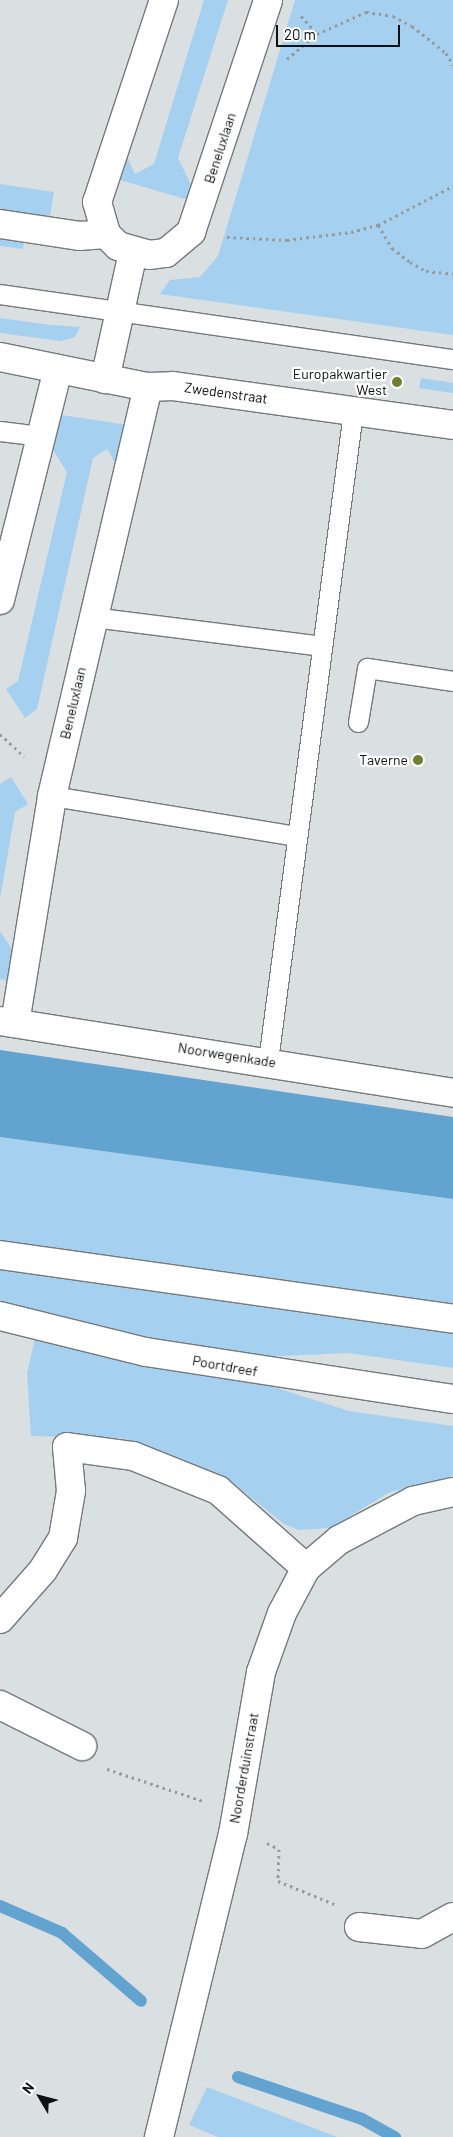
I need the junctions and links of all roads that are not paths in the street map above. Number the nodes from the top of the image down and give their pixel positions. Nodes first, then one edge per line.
1 (164, 0) edge
2 (268, 0) edge
3 (0, 224) edge
4 (106, 234) junction
5 (133, 253) junction
6 (0, 294) edge
7 (118, 312) junction
8 (0, 358) edge
9 (453, 359) edge
10 (58, 369) junction
11 (105, 379) junction
12 (148, 387) junction
13 (352, 412) junction
14 (453, 425) edge
15 (0, 431) edge
16 (38, 436) junction
17 (1, 589) edge
18 (93, 617) junction
19 (321, 646) junction
20 (453, 681) edge
21 (358, 722) dead end
22 (52, 796) junction
23 (297, 836) junction
24 (7, 1022) edge
25 (268, 1061) junction
26 (453, 1093) edge
27 (0, 1255) edge
28 (0, 1316) edge
29 (453, 1319) edge
30 (453, 1399) edge
31 (453, 1492) edge
32 (306, 1568) junction
33 (0, 1619) edge
34 (0, 1705) edge
35 (82, 1746) road end
36 (453, 1917) edge
37 (359, 1927) road end
38 (159, 2137) edge

1 - 4 street
2 - 5 street, Beneluxlaan
3 - 4 street
4 - 5 street
5 - 7 street
6 - 7 lane
7 - 9 lane
7 - 11 street
8 - 10 street, Zwedenstraat
10 - 11 street, Zwedenstraat
10 - 16 street
11 - 12 street, Zwedenstraat
12 - 13 street, Zwedenstraat
12 - 18 street, Beneluxlaan
13 - 14 street, Zwedenstraat
13 - 19 lane
15 - 16 lane
16 - 17 street
18 - 19 lane
18 - 22 street, Beneluxlaan
19 - 23 lane
20 - 21 lane
22 - 23 lane
22 - 24 street, Beneluxlaan
23 - 25 lane
24 - 25 street, Noorwegenkade
25 - 26 street, Noorwegenkade
27 - 29 street
28 - 30 street, Poortdreef
31 - 32 street, Noorderduinstraat
32 - 33 street
32 - 38 street, Noorderduinstraat
34 - 35 street
36 - 37 street

